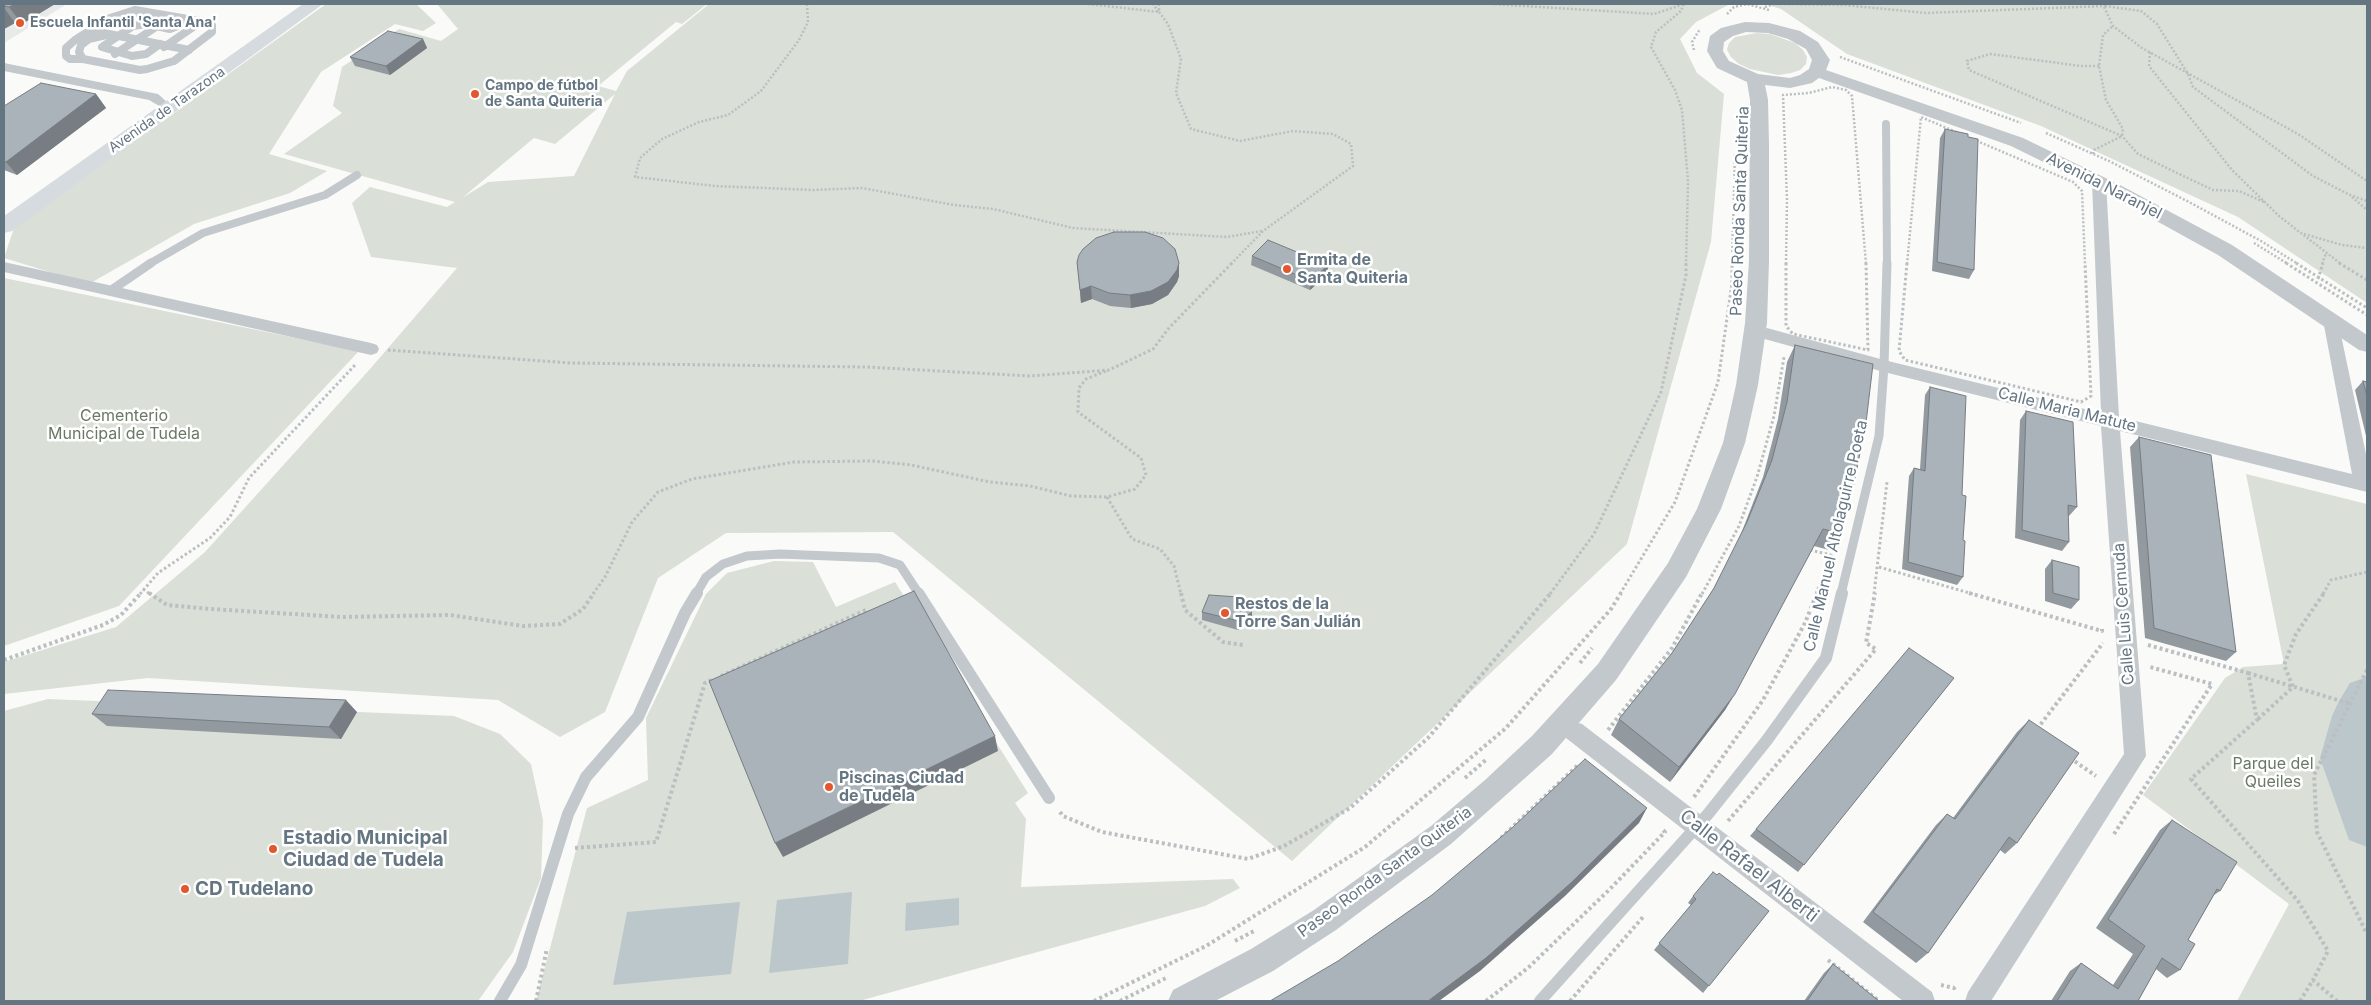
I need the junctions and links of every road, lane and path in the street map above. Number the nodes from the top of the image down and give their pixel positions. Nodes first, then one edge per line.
1 (302, 4) edge
2 (314, 4) edge
3 (807, 4) edge
4 (1088, 4) edge
5 (1153, 4) edge
6 (1159, 4) edge
7 (1491, 4) edge
8 (1684, 4) edge
9 (1793, 4) edge
10 (2107, 4) edge
11 (2104, 6) junction
12 (140, 12) junction
13 (1159, 12) junction
14 (120, 16) junction
15 (172, 16) junction
16 (1744, 19) junction
17 (194, 20) junction
18 (202, 22) junction
19 (156, 26) junction
20 (2113, 26) junction
21 (95, 31) junction
22 (1703, 33) dead end
23 (114, 35) junction
24 (138, 39) junction
25 (1699, 41) dead end
26 (163, 45) junction
27 (66, 48) junction
28 (189, 50) junction
29 (118, 52) junction
30 (2150, 52) junction
31 (83, 59) junction
32 (102, 63) junction
33 (1819, 66) junction
34 (2099, 66) junction
35 (4, 67) edge
36 (132, 68) junction
37 (2188, 74) junction
38 (1762, 81) junction
39 (1852, 101) joint
40 (161, 103) junction
41 (1886, 124) dead end
42 (2122, 136) junction
43 (2090, 156) dead end
44 (357, 175) dead end
45 (2367, 181) edge
46 (2099, 182) junction
47 (2083, 196) joint
48 (2350, 196) junction
49 (2264, 202) junction
50 (2367, 202) edge
51 (2367, 210) edge
52 (9, 218) edge
53 (1263, 231) junction
54 (4, 232) edge
55 (2301, 234) junction
56 (2367, 248) edge
57 (2326, 253) junction
58 (4, 267) edge
59 (2367, 280) edge
60 (2317, 282) dead end
61 (110, 291) junction
62 (2331, 320) junction
63 (2367, 325) edge
64 (1767, 334) junction
65 (2367, 345) edge
66 (371, 348) junction
67 (1792, 358) edge
68 (1884, 366) junction
69 (1109, 370) junction
70 (2110, 421) junction
71 (1887, 480) dead end
72 (2365, 485) edge
73 (1107, 497) junction
74 (1738, 528) junction
75 (1745, 530) edge
76 (1834, 546) edge
77 (1809, 550) edge
78 (1831, 555) junction
79 (1879, 567) junction
80 (2367, 572) edge
81 (143, 589) junction
82 (866, 610) edge
83 (2102, 621) dead end
84 (2102, 631) junction
85 (2142, 643) dead end
86 (1243, 645) dead end
87 (1593, 647) dead end
88 (4, 660) edge
89 (1574, 670) dead end
90 (2367, 670) edge
91 (2248, 673) junction
92 (2293, 687) junction
93 (2351, 704) junction
94 (2257, 720) junction
95 (1574, 732) junction
96 (1605, 733) dead end
97 (2033, 734) edge
98 (1492, 754) dead end
99 (2066, 756) edge
100 (1584, 770) edge
101 (1463, 780) dead end
102 (2095, 783) dead end
103 (1049, 798) joint
104 (1692, 801) dead end
105 (1657, 826) dead end
106 (1697, 826) junction
107 (1724, 826) dead end
108 (1494, 844) edge
109 (568, 848) dead end
110 (1646, 912) dead end
111 (1257, 929) dead end
112 (2367, 934) edge
113 (1232, 943) dead end
114 (548, 944) dead end
115 (1826, 959) dead end
116 (1176, 974) dead end
117 (2313, 980) junction
118 (1959, 982) dead end
119 (1929, 992) edge
120 (500, 1001) edge
121 (536, 1001) edge
122 (1120, 1001) edge
123 (1184, 1001) edge
124 (1218, 1001) edge
125 (1486, 1001) edge
126 (1540, 1001) edge
127 (1570, 1001) edge
128 (1880, 1001) edge
129 (1977, 1001) edge
130 (2300, 1001) edge
131 (2337, 1001) edge

1 - 40 main road, Avenida de Tarazona
2 - 52 main road, Avenida de Tarazona
3 - 53 path
4 - 13 path
5 - 13 path
6 - 13 path
7 - 8 path
8 - 103 path
9 - 11 path
9 - 16 path
10 - 11 path
11 - 20 path
11 - 37 path
12 - 14 lane
12 - 15 lane
12 - 27 lane
13 - 53 path
14 - 21 lane
14 - 23 lane
15 - 17 lane
15 - 19 lane
16 - 33 street
16 - 38 street
17 - 18 lane
17 - 19 lane
18 - 26 lane
18 - 28 lane
19 - 23 lane
19 - 24 lane
20 - 30 path
20 - 34 path
21 - 23 lane
21 - 27 lane
21 - 31 lane
22 - 25 path
23 - 24 lane
23 - 29 lane
23 - 31 lane
24 - 26 lane
24 - 29 lane
26 - 28 lane
26 - 29 lane
26 - 36 lane
27 - 31 lane
28 - 36 lane
29 - 32 lane
30 - 37 path
30 - 49 path
31 - 32 lane
32 - 36 lane
33 - 38 street
33 - 46 street, Avenida Naranjel
33 - 63 street, Avenida Naranjel
34 - 42 path
34 - 42 path
35 - 40 street, Avenida de Tarazona
37 - 45 path
37 - 48 path
38 - 64 street, Paseo Ronda Santa Quiteria
38 - 123 street, Paseo Ronda Santa Quiteria
39 - 39 path
40 - 52 main road, Avenida de Tarazona
41 - 68 lane, Calle Manuel Altolaguirre Poeta
42 - 43 path
42 - 49 path
44 - 61 lane
46 - 62 street, Avenida Naranjel
46 - 70 street, Calle Luis Cernuda
47 - 47 path
48 - 50 path
48 - 51 path
49 - 55 path
52 - 54 street, Avenida de Tarazona
53 - 69 path
55 - 56 path
55 - 57 path
57 - 59 path
57 - 60 path
58 - 61 street
61 - 66 street
62 - 65 street, Avenida Naranjel
62 - 72 street
64 - 68 street, Calle Maria Matute
64 - 95 street, Paseo Ronda Santa Quiteria
66 - 69 path
66 - 81 path
67 - 74 path
68 - 70 street, Calle Maria Matute
68 - 106 lane, Calle Manuel Altolaguirre Poeta
69 - 73 path
70 - 72 street, Calle Maria Matute
70 - 129 street, Calle Luis Cernuda
71 - 79 path
73 - 81 path
73 - 86 path
74 - 75 path
74 - 96 path
76 - 78 path
77 - 78 path
78 - 104 path
79 - 84 path
79 - 107 path
80 - 92 path
81 - 88 path
82 - 109 path
83 - 84 path
84 - 97 path
85 - 91 path
87 - 89 path
90 - 93 path
91 - 92 path
91 - 94 path
92 - 93 path
92 - 94 path
93 - 112 path
94 - 117 path
95 - 106 street, Calle Rafael Alberti
95 - 124 street, Paseo Ronda Santa Quiteria
98 - 101 path, Paseo Ronda Santa Quiteria
99 - 102 path
100 - 108 path
103 - 120 lane
105 - 125 path
106 - 119 street, Calle Rafael Alberti
106 - 126 lane, Calle Manuel Altolaguirre Poeta
110 - 127 path
111 - 113 path
114 - 121 path
115 - 128 path
116 - 122 path
117 - 130 path
117 - 131 path
118 - 119 path

